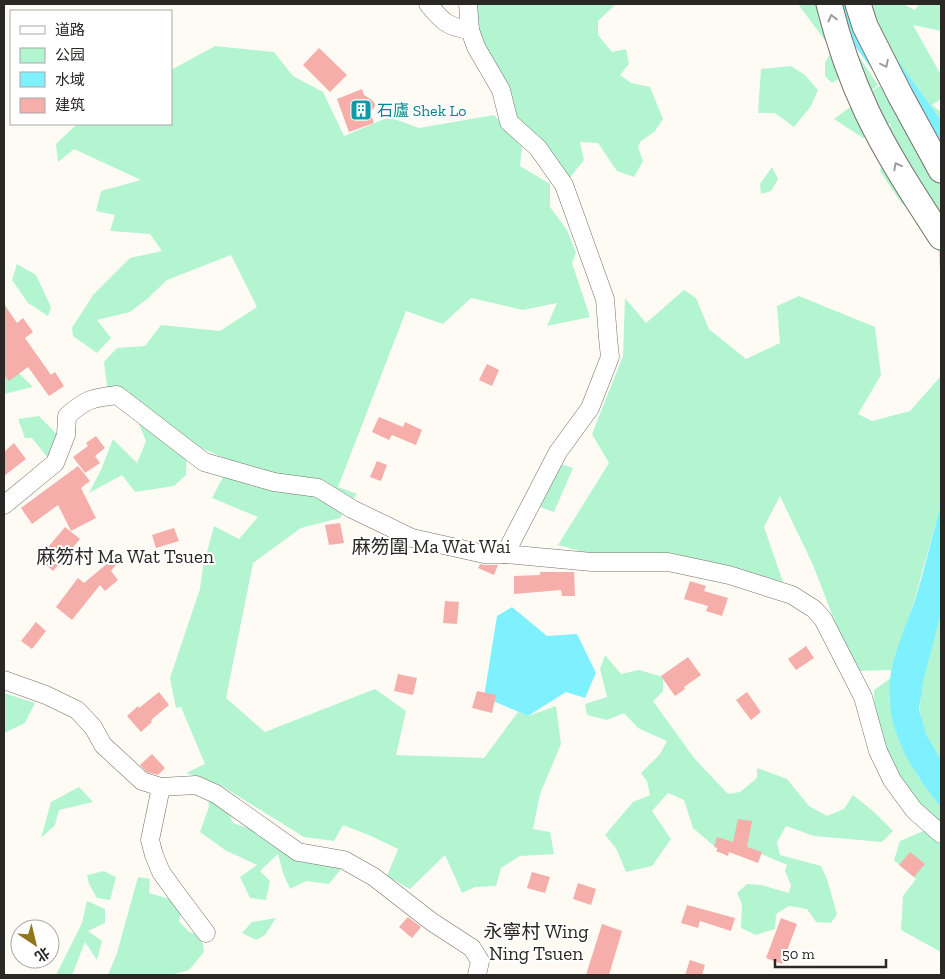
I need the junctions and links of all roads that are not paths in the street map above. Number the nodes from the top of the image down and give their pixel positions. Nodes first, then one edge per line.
1 (428, 4) edge
2 (468, 4) edge
3 (829, 4) edge
4 (858, 4) edge
5 (470, 30) junction
6 (941, 170) edge
7 (910, 189) junction
8 (941, 237) edge
9 (941, 255) edge
10 (4, 505) edge
11 (505, 554) junction
12 (4, 680) edge
13 (161, 787) junction
14 (941, 834) edge
15 (206, 933) dead end
16 (477, 975) edge

1 - 5 street
2 - 5 street
7 -> 3 highway
4 -> 6 highway
5 - 11 street
7 - 8 highway
7 - 9 highway
10 - 11 street
11 - 14 street
12 - 13 street
13 - 15 street
13 - 16 street

